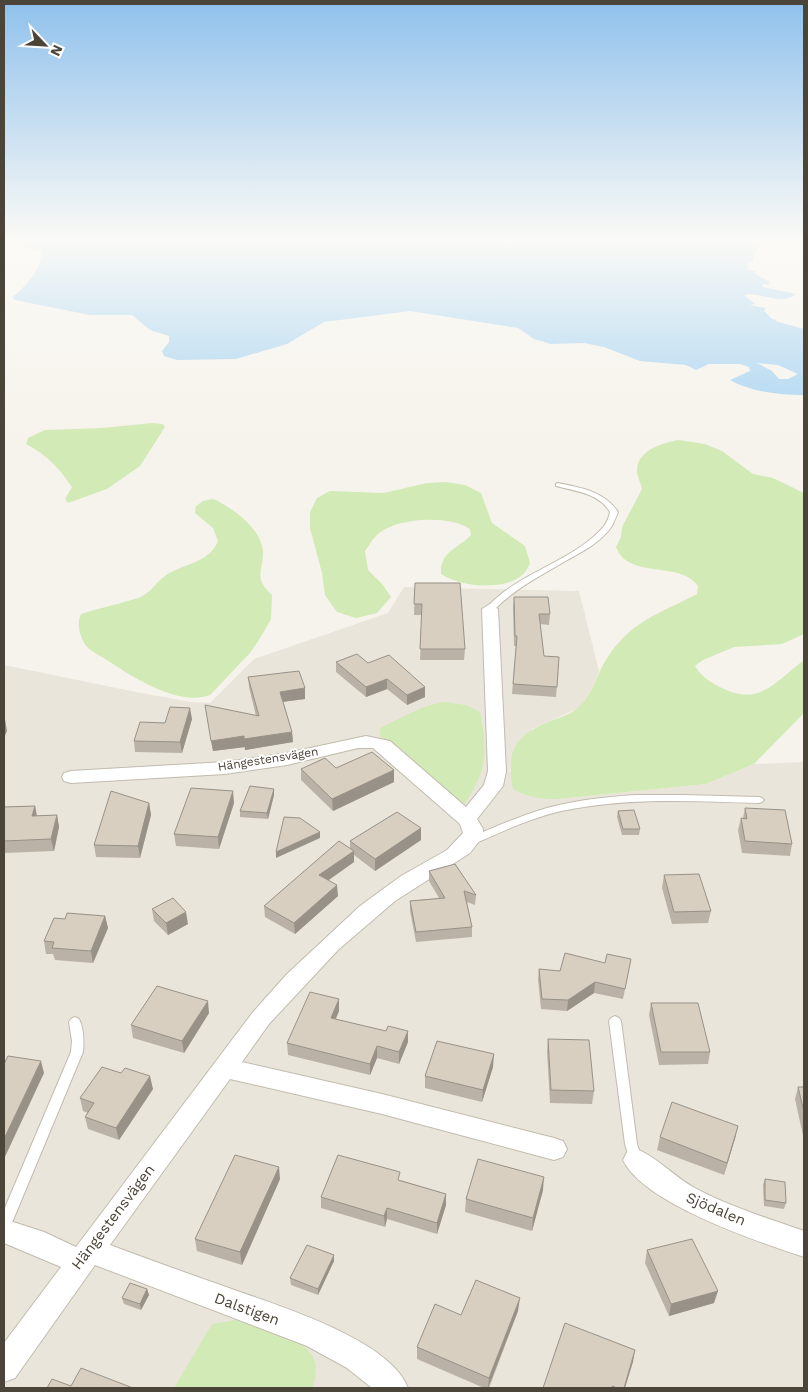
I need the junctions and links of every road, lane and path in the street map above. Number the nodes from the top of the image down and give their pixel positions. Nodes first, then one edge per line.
1 (558, 485) dead end
2 (490, 609) joint
3 (71, 777) dead end
4 (759, 800) dead end
5 (467, 819) junction
6 (468, 843) junction
7 (615, 1021) dead end
8 (75, 1022) dead end
9 (224, 1068) junction
10 (554, 1149) dead end
11 (636, 1160) joint
12 (4, 1225) edge
13 (4, 1231) edge
14 (804, 1244) edge
15 (84, 1256) junction
16 (4, 1367) edge
17 (393, 1388) edge

1 - 2 lane
2 - 5 street
3 - 5 street, Hängestensvägen
4 - 6 lane
5 - 6 street
6 - 9 street, Hängestensvägen
7 - 11 lane
8 - 12 lane
9 - 10 street
9 - 15 street, Hängestensvägen
11 - 14 street, Sjödalen
13 - 15 street, Dalstigen
15 - 16 street, Hängestensvägen
15 - 17 street, Dalstigen

